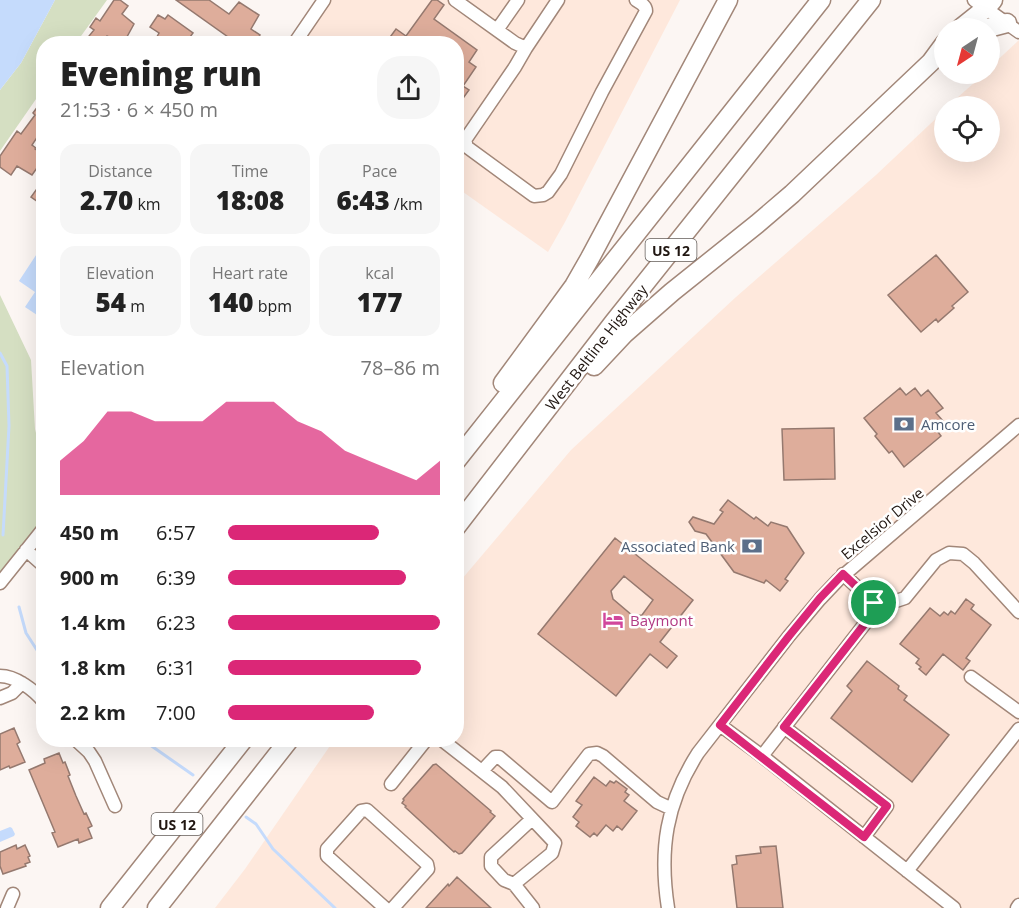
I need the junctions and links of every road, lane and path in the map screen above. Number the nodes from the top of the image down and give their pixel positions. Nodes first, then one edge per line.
1 (324, 0) edge
2 (455, 0) edge
3 (518, 0) edge
4 (558, 0) edge
5 (636, 0) edge
6 (729, 0) edge
7 (821, 0) edge
8 (871, 0) edge
9 (984, 3) edge
10 (472, 5) edge
11 (970, 18) edge
12 (1013, 28) edge
13 (498, 30) junction
14 (299, 36) edge
15 (525, 48) junction
16 (934, 62) edge
17 (1019, 426) edge
18 (464, 436) edge
19 (464, 451) edge
20 (475, 503) junction
21 (464, 517) edge
22 (36, 538) edge
23 (26, 550) junction
24 (36, 559) edge
25 (843, 574) junction
26 (0, 583) edge
27 (874, 603) junction
28 (1019, 612) edge
29 (0, 676) edge
30 (971, 677) dead end
31 (22, 683) junction
32 (36, 695) edge
33 (0, 698) edge
34 (1019, 712) edge
35 (720, 725) junction
36 (784, 727) junction
37 (1019, 729) edge
38 (84, 747) edge
39 (237, 747) edge
40 (284, 747) edge
41 (420, 747) edge
42 (451, 747) edge
43 (762, 756) junction
44 (482, 771) junction
45 (391, 784) dead end
46 (115, 806) dead end
47 (672, 809) junction
48 (532, 819) junction
49 (864, 837) junction
50 (907, 871) junction
51 (514, 884) junction
52 (13, 894) dead end
53 (666, 907) edge
54 (7, 908) edge
55 (110, 908) edge
56 (157, 908) edge
57 (386, 908) edge
58 (393, 908) edge
59 (533, 908) edge
60 (954, 908) edge

1 - 14 street
2 - 10 street
3 - 13 street
4 - 15 street
5 - 15 street
6 - 18 highway
7 - 19 highway, US 12
8 - 20 highway, West Beltline Highway / US 12
9 - 11 highway
9 - 12 street
10 - 13 street
13 - 15 street
16 - 20 highway
17 - 25 street, Excelsior Drive
20 - 21 highway, West Beltline Highway / US 12
22 - 23 street
23 - 24 street
23 - 26 street
25 - 27 street
25 - 35 street, Excelsior Drive
27 - 28 street
27 - 36 street
29 - 31 street
30 - 34 street
31 - 32 street
31 - 33 street
35 - 43 street
35 - 47 street, Excelsior Drive
36 - 43 street
36 - 49 street
37 - 50 street
38 - 46 street
39 - 55 highway, US 12
40 - 56 highway, US 12
41 - 45 street
42 - 44 street
43 - 49 street
44 - 47 street
44 - 48 street
47 - 53 street, Excelsior Drive
48 - 51 street
48 - 51 street
49 - 50 street
50 - 60 street
51 - 59 street
52 - 54 street
57 - 58 street

